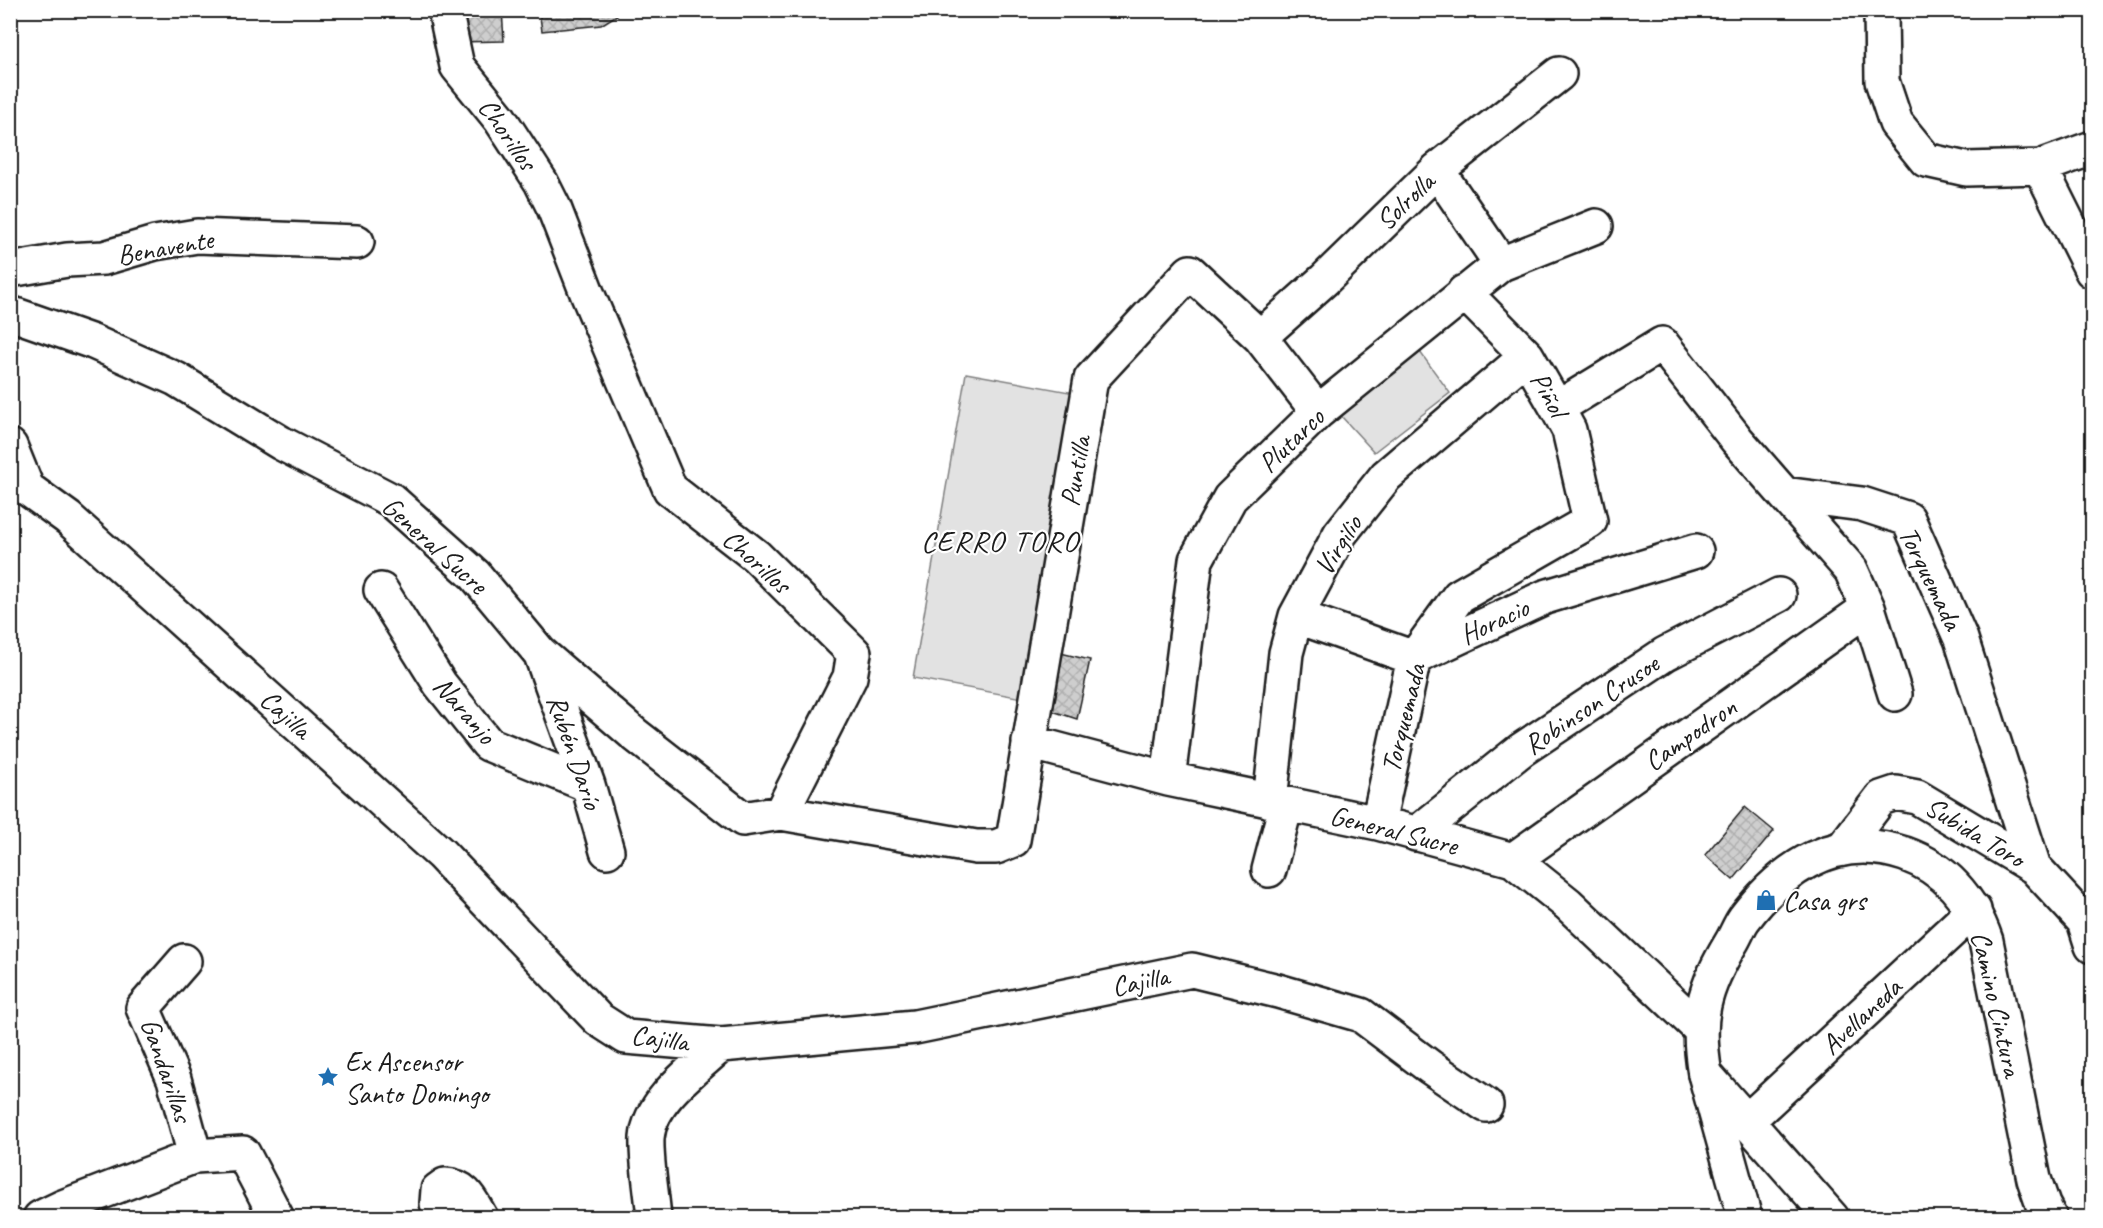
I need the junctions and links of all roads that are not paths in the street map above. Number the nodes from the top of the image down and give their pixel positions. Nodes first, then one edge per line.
1 (445, 10) edge
2 (1881, 10) edge
3 (1558, 74) dead end
4 (2092, 148) edge
5 (2040, 167) junction
6 (1437, 170) junction
7 (1596, 226) dead end
8 (357, 242) dead end
9 (1500, 264) junction
10 (10, 270) edge
11 (2092, 271) edge
12 (1464, 292) junction
13 (10, 313) edge
14 (1260, 337) junction
15 (1527, 356) junction
16 (1557, 408) junction
17 (1318, 412) junction
18 (10, 446) edge
19 (19, 482) edge
20 (1784, 494) junction
21 (1590, 521) joint
22 (1696, 551) dead end
23 (381, 590) dead end
24 (1779, 595) dead end
25 (1868, 608) junction
26 (1296, 616) junction
27 (540, 653) junction
28 (1414, 658) junction
29 (1895, 694) dead end
30 (1029, 742) junction
31 (1168, 779) junction
32 (588, 785) junction
33 (1278, 803) junction
34 (781, 813) junction
35 (1378, 823) junction
36 (1416, 834) junction
37 (1842, 849) junction
38 (607, 851) dead end
39 (1513, 860) junction
40 (2034, 867) junction
41 (1269, 870) dead end
42 (1974, 910) junction
43 (2092, 946) edge
44 (184, 961) dead end
45 (1700, 1029) junction
46 (722, 1046) junction
47 (1705, 1074) junction
48 (1486, 1105) dead end
49 (1747, 1121) junction
50 (195, 1156) junction
51 (473, 1205) edge
52 (40, 1218) edge
53 (277, 1218) edge
54 (444, 1218) edge
55 (654, 1218) edge
56 (1745, 1218) edge
57 (1832, 1218) edge
58 (2050, 1218) edge

1 - 34 street, Chorillos
2 - 5 street
3 - 6 street, Solrolla
4 - 5 street
5 - 11 street
6 - 9 street
6 - 14 street, Solrolla
7 - 9 street, Plutarco
8 - 10 street, Benavente
9 - 12 street, Plutarco
12 - 15 street, Piñol
12 - 17 street, Plutarco
13 - 27 street, General Sucre
14 - 17 street
14 - 30 street, Puntilla
15 - 16 street, Piñol
15 - 26 street, Virgilio
16 - 20 street
16 - 21 street, Piñol
17 - 31 street, Plutarco
18 - 19 street
19 - 46 street, Cajilla
20 - 25 street
20 - 40 street, Torquemada
21 - 28 street, Torquemada
22 - 28 street, Horacio
23 - 32 street, Naranjo
24 - 36 street, Robinson Crusoe
25 - 29 street
25 - 39 street, Campodron
26 - 28 street
26 - 33 street, Virgilio
27 - 32 street, Rubén Darío
27 - 34 street, General Sucre
28 - 35 street, Torquemada
30 - 31 street, General Sucre
30 - 34 street
31 - 33 street, General Sucre
32 - 38 street, Rubén Darío
33 - 35 street, General Sucre
33 - 41 street, Virgilio
35 - 36 street, General Sucre
36 - 39 street, General Sucre
37 - 40 street, Subida Toro
37 - 42 street, Camino Cintura
37 - 45 street, Camino Cintura
39 - 45 street, General Sucre
40 - 43 street, Subida Toro
42 - 49 street, Avellaneda
42 - 58 street, Camino Cintura
44 - 50 street, Gandarillas
45 - 47 street, Camino Cintura
46 - 48 street, Cajilla
46 - 55 street
47 - 49 street
47 - 56 street, Camino Cintura
49 - 57 street
50 - 52 street
50 - 53 street
51 - 54 street

